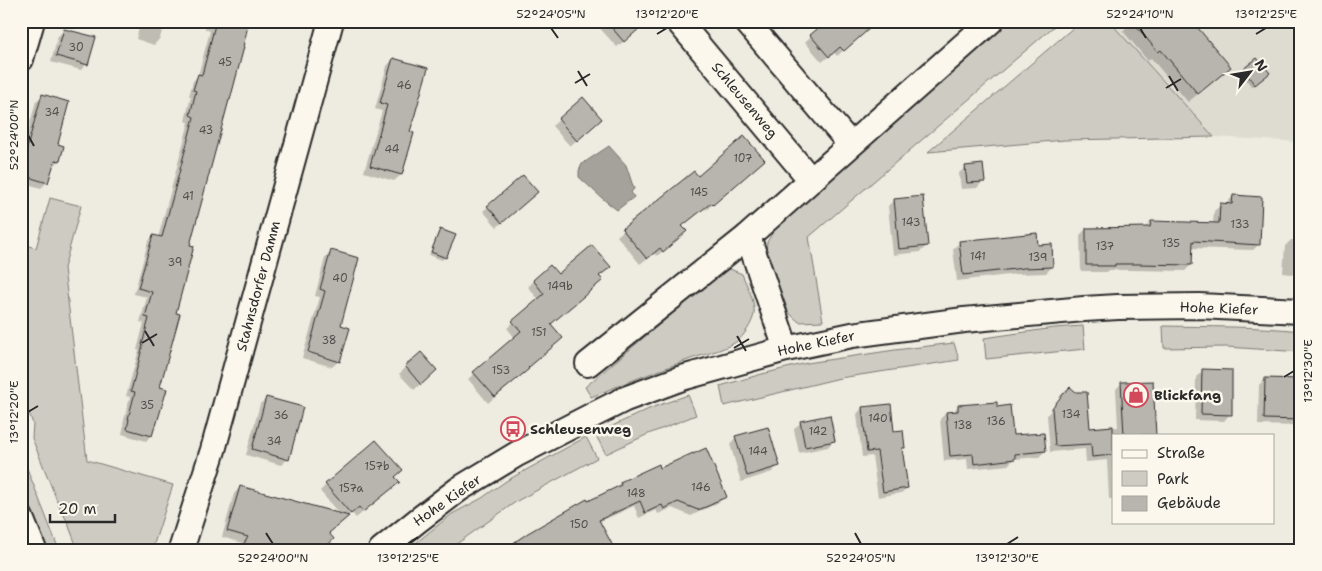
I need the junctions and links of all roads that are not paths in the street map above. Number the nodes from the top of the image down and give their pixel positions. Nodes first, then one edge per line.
1 (32, 21) edge
2 (331, 21) edge
3 (678, 21) edge
4 (746, 21) edge
5 (991, 21) edge
6 (21, 58) edge
7 (850, 144) junction
8 (811, 180) junction
9 (748, 236) junction
10 (1301, 311) edge
11 (786, 349) junction
12 (588, 364) dead end
13 (21, 518) edge
14 (34, 550) edge
15 (181, 550) edge
16 (381, 550) edge

1 - 6 street
2 - 15 street, Stahnsdorfer Damm
3 - 8 street, Schleusenweg
4 - 7 street
5 - 7 street
7 - 8 street
8 - 9 street
9 - 11 street
9 - 12 street
10 - 11 street, Hohe Kiefer
11 - 16 street, Hohe Kiefer
13 - 14 street

